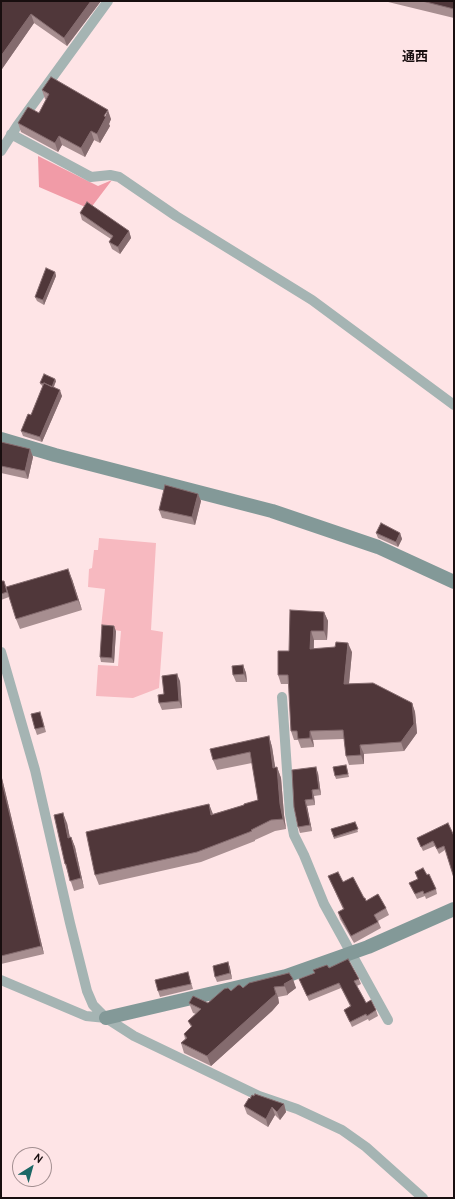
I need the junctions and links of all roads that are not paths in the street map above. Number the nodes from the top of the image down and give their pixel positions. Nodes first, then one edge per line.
1 (108, 1) edge
2 (12, 134) junction
3 (1, 151) edge
4 (454, 405) edge
5 (1, 440) edge
6 (454, 582) edge
7 (1, 652) edge
8 (282, 697) dead end
9 (454, 909) edge
10 (351, 952) junction
11 (1, 980) edge
12 (106, 1018) junction
13 (388, 1020) dead end
14 (423, 1198) edge

1 - 2 street
2 - 3 street
2 - 4 street
5 - 6 street
7 - 12 street
8 - 10 street
9 - 10 street
10 - 12 street
10 - 13 street
11 - 12 street
12 - 14 street

